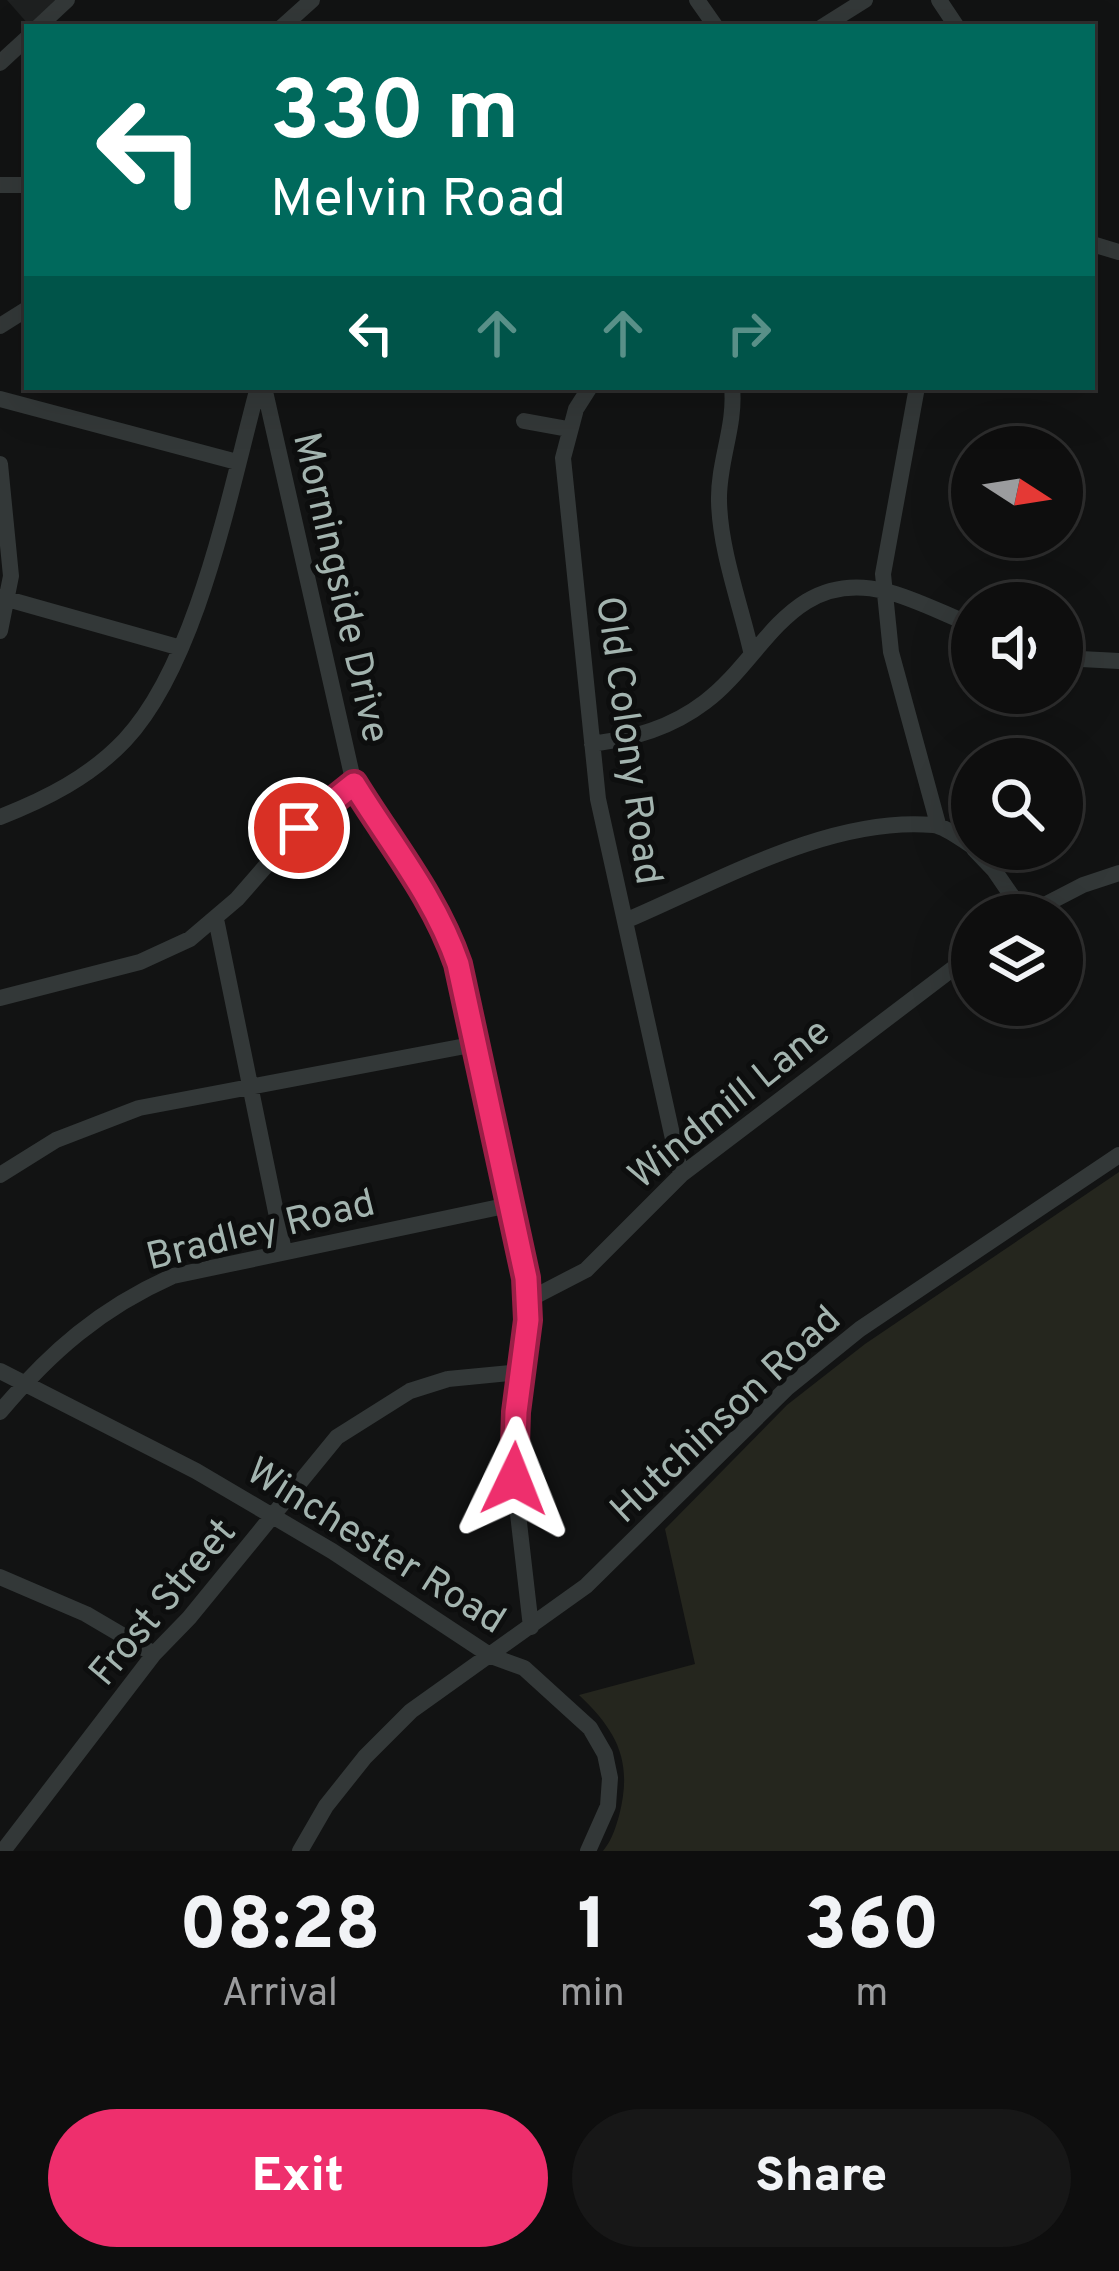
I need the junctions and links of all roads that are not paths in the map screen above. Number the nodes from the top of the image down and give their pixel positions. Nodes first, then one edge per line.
1 (311, 0) edge
2 (865, 0) edge
3 (62, 2) edge
4 (41, 24) edge
5 (286, 24) edge
6 (827, 24) edge
7 (24, 45) edge
8 (0, 63) edge
9 (260, 390) edge
10 (262, 390) edge
11 (588, 390) edge
12 (732, 390) edge
13 (915, 390) edge
14 (0, 399) edge
15 (524, 421) dead end
16 (568, 429) junction
17 (237, 462) junction
18 (0, 464) edge
19 (884, 591) junction
20 (4, 599) edge
21 (951, 617) edge
22 (0, 631) edge
23 (181, 648) junction
24 (751, 651) junction
25 (1083, 659) edge
26 (1119, 661) edge
27 (592, 744) junction
28 (354, 784) junction
29 (0, 818) edge
30 (938, 824) junction
31 (951, 833) edge
32 (1119, 873) edge
33 (1064, 894) edge
34 (216, 919) junction
35 (625, 921) junction
36 (951, 970) edge
37 (0, 998) edge
38 (476, 1044) junction
39 (249, 1084) junction
40 (1119, 1156) edge
41 (0, 1175) edge
42 (681, 1175) junction
43 (509, 1205) junction
44 (284, 1251) junction
45 (528, 1300) junction
46 (0, 1371) edge
47 (520, 1372) junction
48 (25, 1382) junction
49 (0, 1412) edge
50 (274, 1517) junction
51 (0, 1577) edge
52 (531, 1627) junction
53 (154, 1654) junction
54 (491, 1656) junction
55 (3, 1851) edge
56 (300, 1851) edge
57 (588, 1851) edge

1 - 5 street
2 - 6 street
3 - 4 street
7 - 8 street
9 - 17 street
10 - 28 street, Morningside Drive
11 - 16 street, Old Colony Road
12 - 24 street
13 - 19 street
14 - 17 street
15 - 16 street
16 - 27 street, Old Colony Road
17 - 23 street
18 - 20 street
19 - 21 street
19 - 24 street
19 - 30 street
20 - 22 street
20 - 23 street
23 - 29 street
24 - 27 street
25 - 26 street
27 - 35 street, Old Colony Road
28 - 34 street
28 - 38 street, Morningside Drive
30 - 31 street
30 - 35 street
32 - 33 street
34 - 37 street
34 - 39 street
35 - 42 street, Old Colony Road
36 - 42 street, Windmill Lane
38 - 39 street
38 - 43 street, Morningside Drive
39 - 41 street
39 - 44 street
40 - 52 street, Hutchinson Road
42 - 45 street, Windmill Lane
43 - 44 street, Bradley Road
43 - 45 street, Morningside Drive
44 - 48 street, Bradley Road
45 - 47 street, Morningside Drive
46 - 48 street, Winchester Road
47 - 50 street, Frost Street
47 - 52 street, Morningside Drive
48 - 49 street, Bradley Road
48 - 50 street, Winchester Road
50 - 53 street, Frost Street
50 - 54 street, Winchester Road
51 - 53 street
52 - 54 street, Hutchinson Road
53 - 55 street, Frost Street
54 - 56 street, Hutchinson Road
54 - 57 street, Winchester Road

